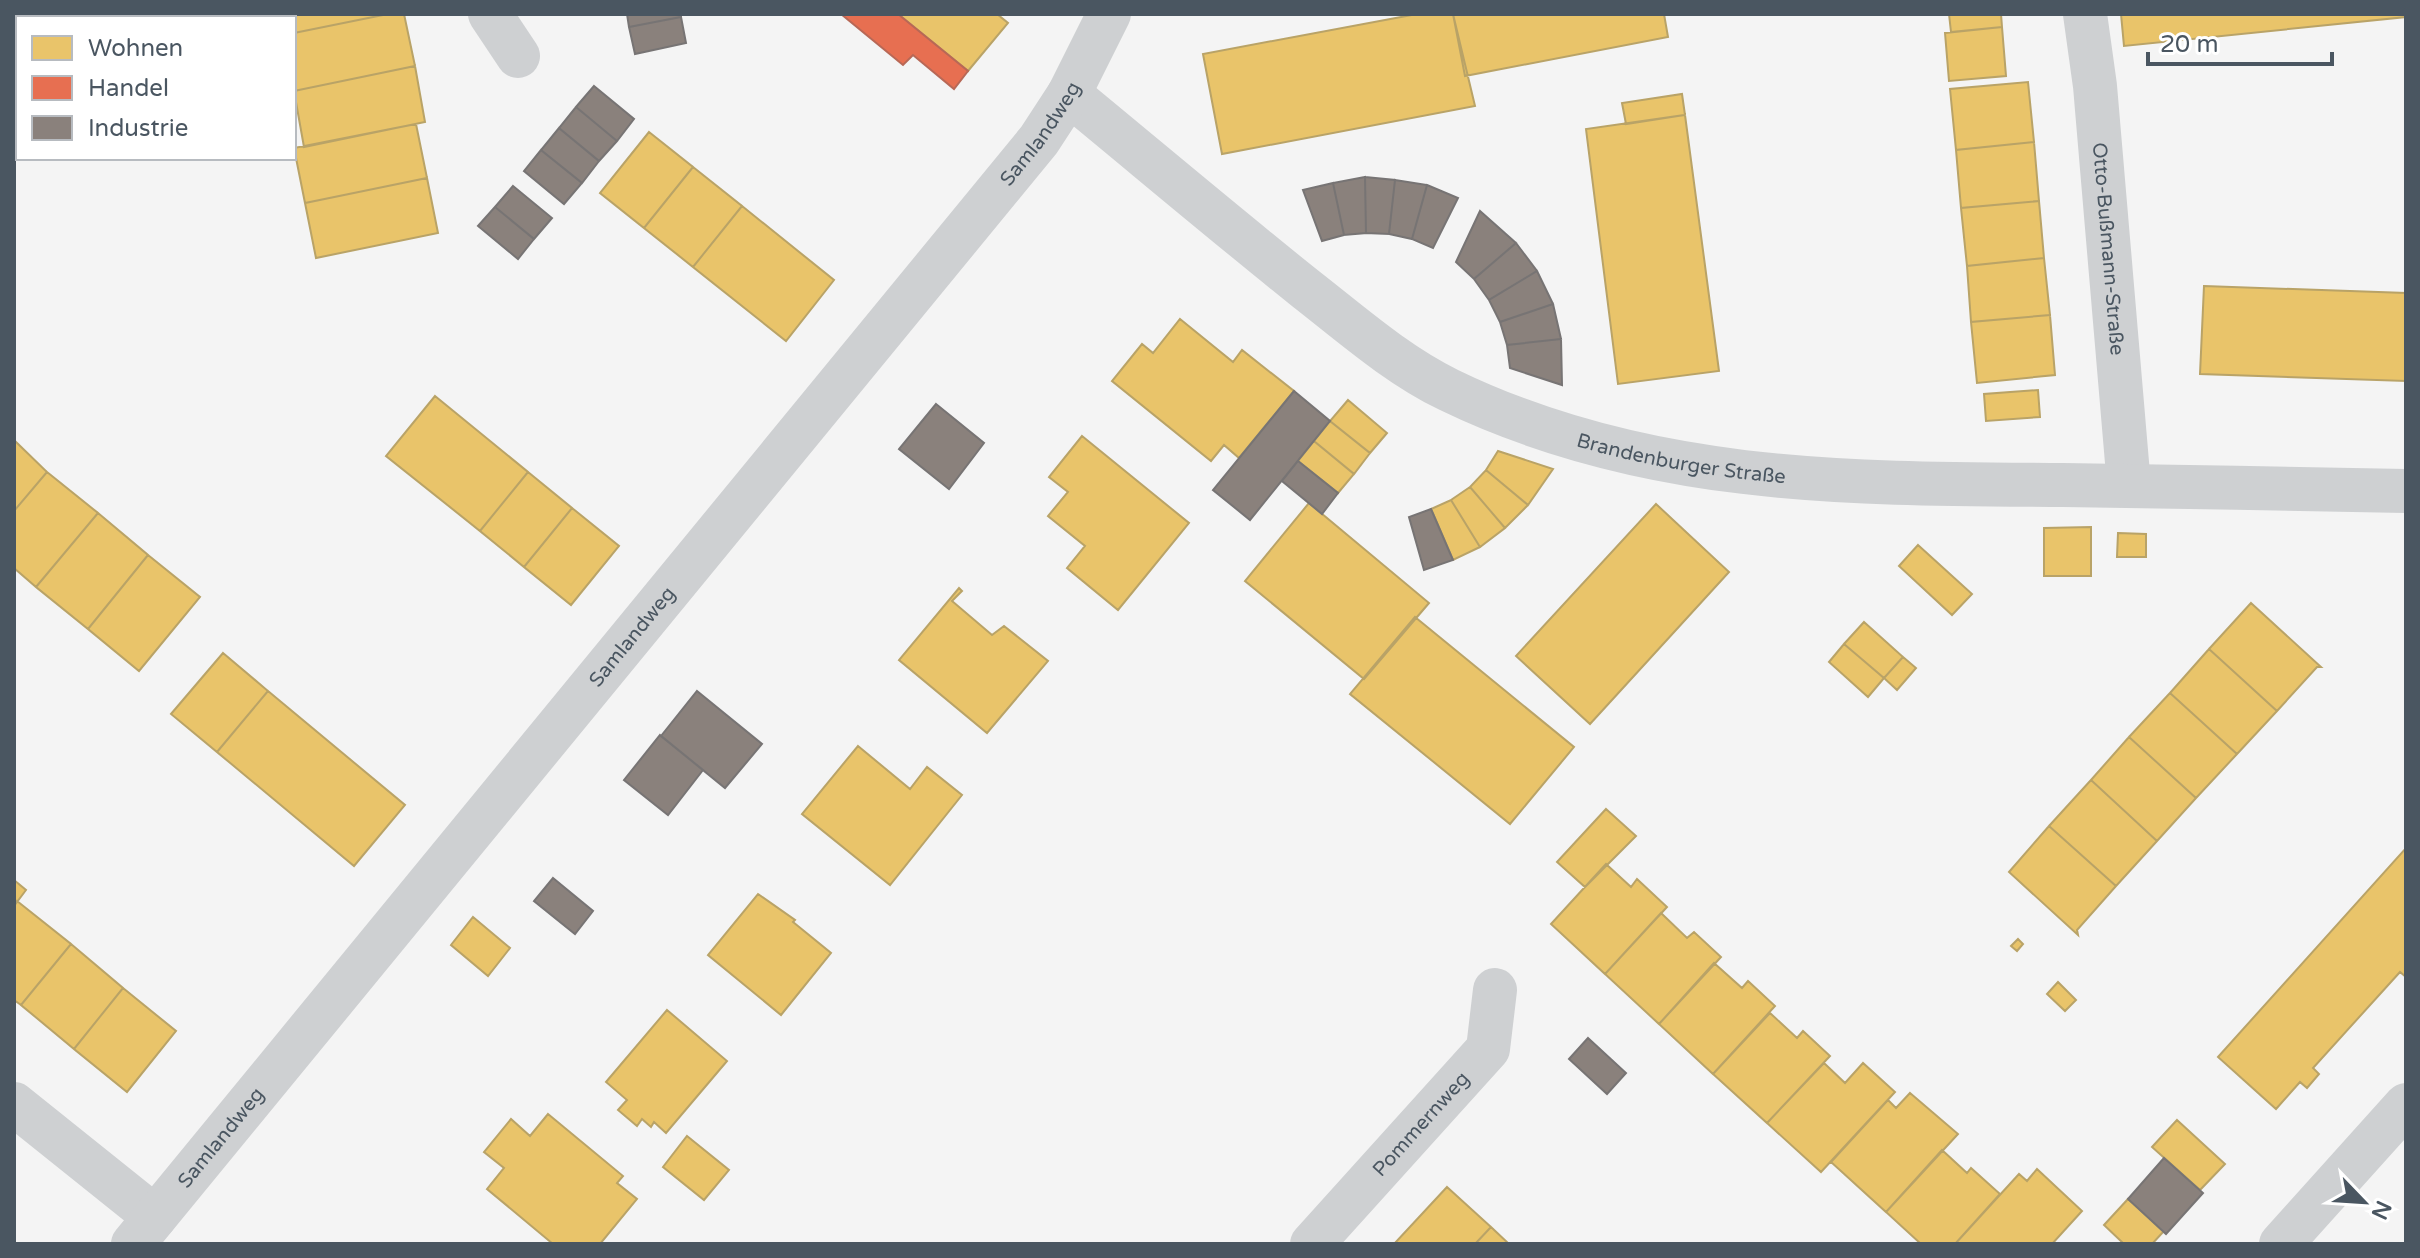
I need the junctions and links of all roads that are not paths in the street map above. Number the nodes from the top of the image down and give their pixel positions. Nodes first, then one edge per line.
1 (490, 14) edge
2 (1109, 14) edge
3 (2085, 14) edge
4 (518, 56) dead end
5 (1069, 94) junction
6 (2129, 486) junction
7 (2406, 491) edge
8 (1495, 990) dead end
9 (14, 1104) edge
10 (2406, 1105) edge
11 (144, 1230) edge
12 (1312, 1244) edge
13 (2281, 1244) edge

1 - 4 street
2 - 5 street, Samlandweg
3 - 6 street, Otto-Bußmann-Straße
5 - 6 street, Brandenburger Straße
5 - 11 street, Samlandweg
6 - 7 street, Brandenburger Straße
8 - 12 street, Pommernweg
9 - 11 street
10 - 13 street

